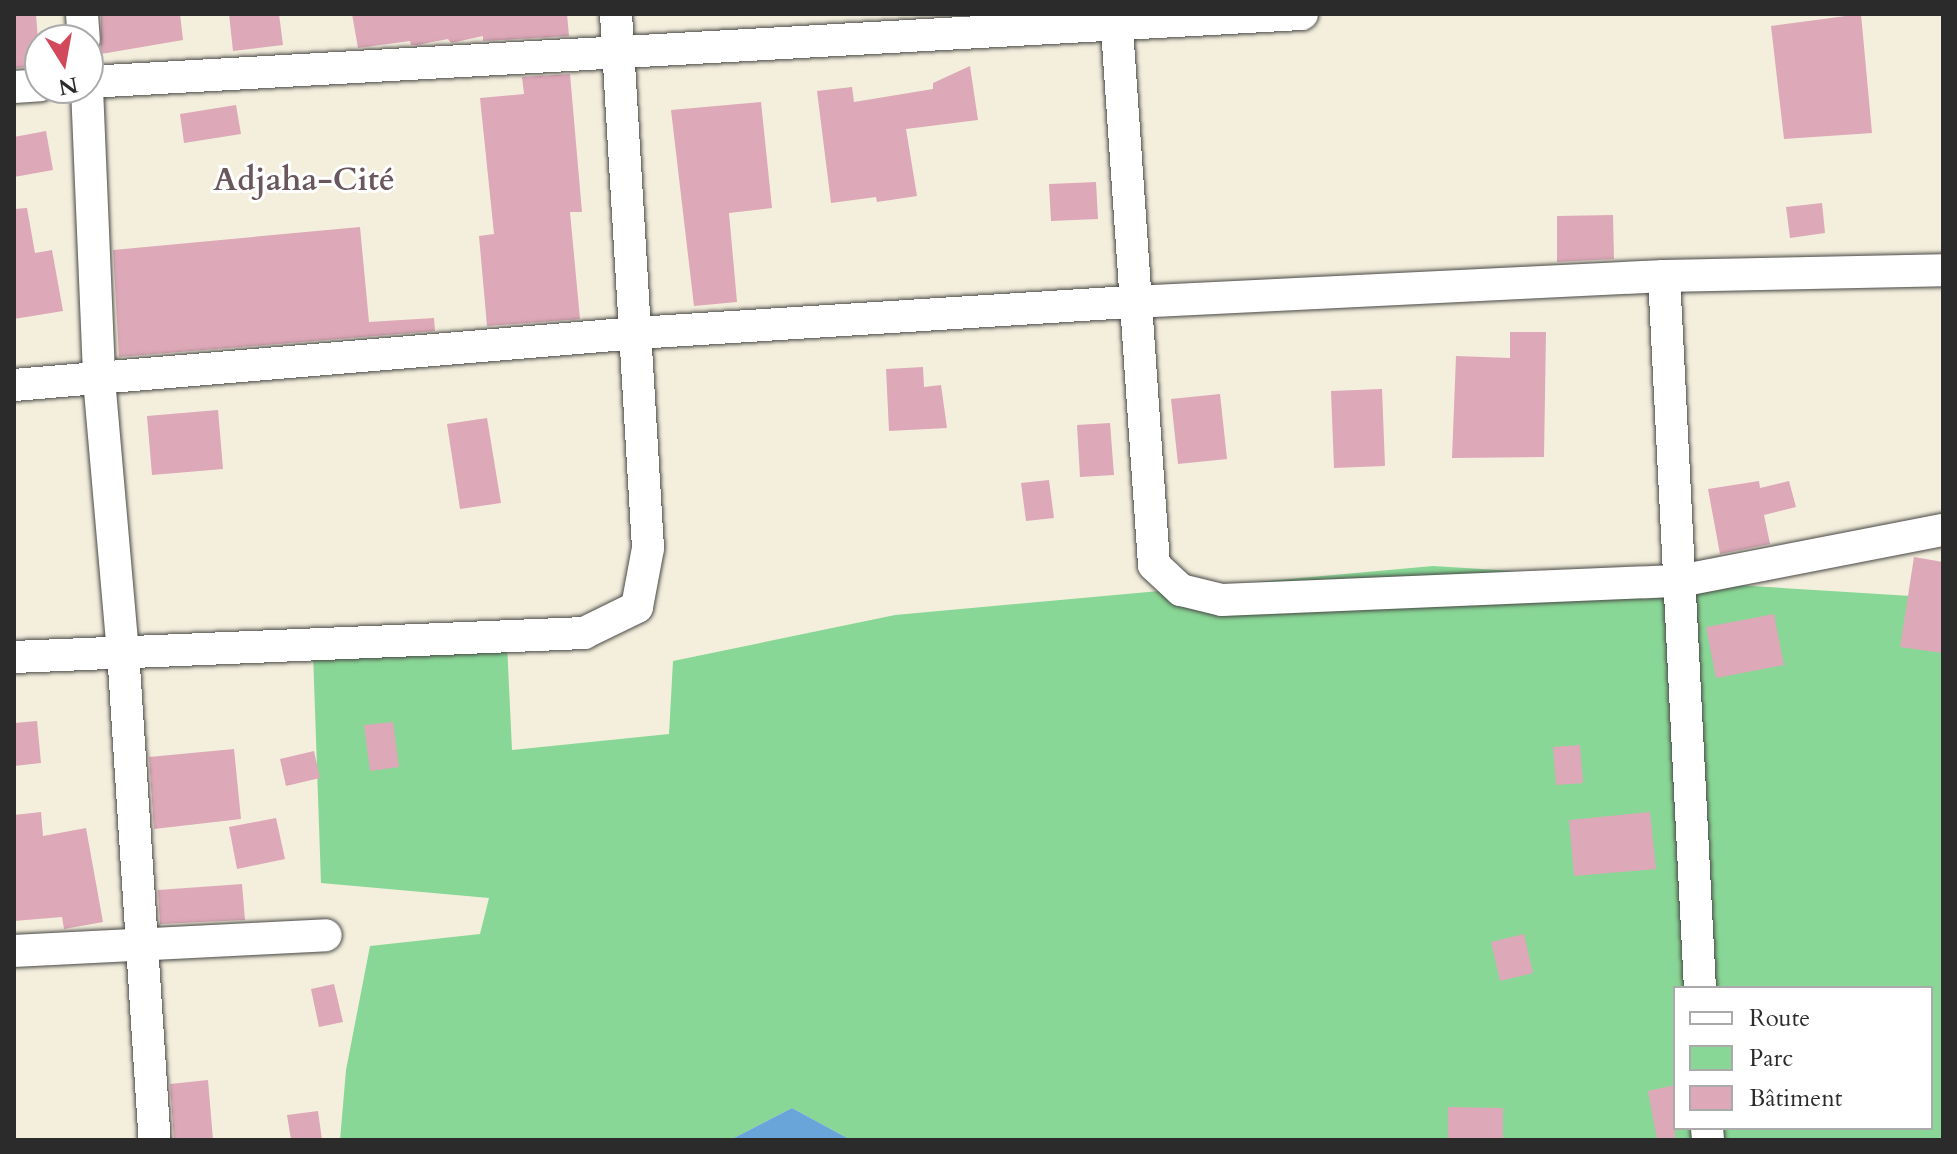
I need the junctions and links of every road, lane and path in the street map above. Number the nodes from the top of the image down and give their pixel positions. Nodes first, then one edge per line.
1 (616, 14) edge
2 (1302, 14) edge
3 (1116, 19) edge
4 (618, 52) junction
5 (104, 84) edge
6 (88, 104) edge
7 (1943, 270) edge
8 (1664, 276) junction
9 (1133, 302) junction
10 (637, 333) junction
11 (99, 379) junction
12 (14, 385) edge
13 (1943, 530) edge
14 (1680, 581) junction
15 (123, 651) junction
16 (14, 657) edge
17 (326, 935) dead end
18 (142, 944) junction
19 (14, 951) edge
20 (1700, 986) edge
21 (155, 1140) edge

1 - 4 street
2 - 3 street
3 - 4 street
3 - 9 street
4 - 5 street
4 - 10 street
6 - 11 street
7 - 8 street
8 - 9 street
8 - 14 street
9 - 10 street
9 - 14 street
10 - 11 street
10 - 15 street
11 - 12 street
11 - 15 street
13 - 14 street
14 - 20 street
15 - 16 street
15 - 18 street
17 - 18 street
18 - 19 street
18 - 21 street

